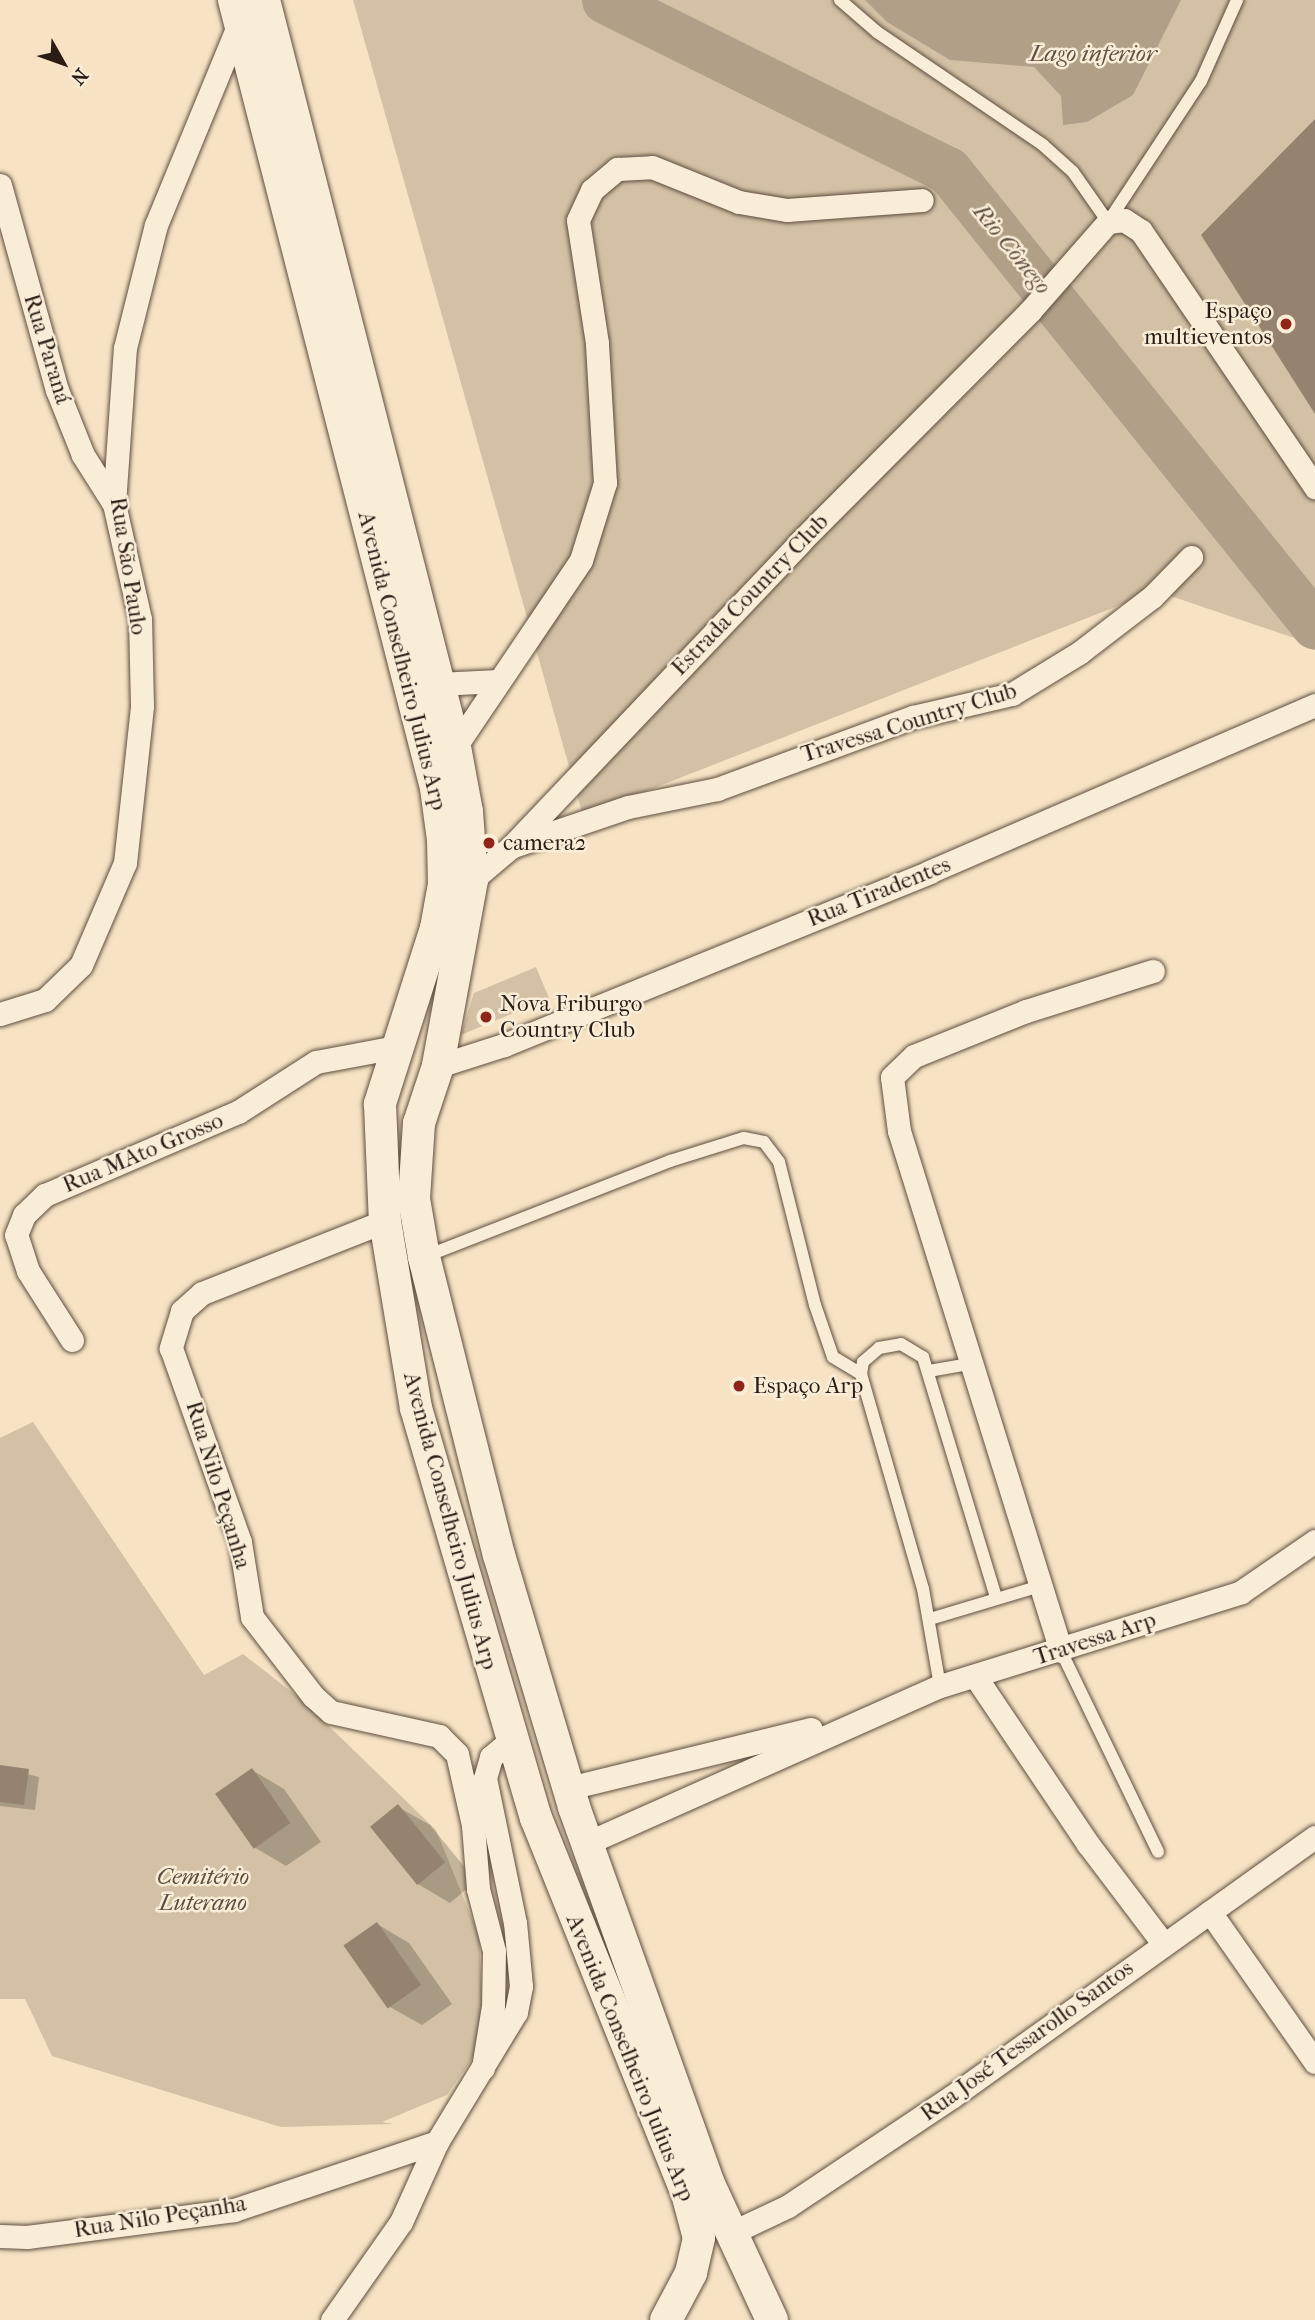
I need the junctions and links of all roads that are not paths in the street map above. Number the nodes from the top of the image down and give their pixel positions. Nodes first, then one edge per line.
1 (264, 0) edge
2 (840, 0) edge
3 (1237, 0) edge
4 (242, 7) edge
5 (0, 185) edge
6 (922, 200) dead end
7 (1108, 222) junction
8 (1315, 487) edge
9 (114, 504) junction
10 (1191, 557) dead end
11 (499, 681) junction
12 (437, 684) junction
13 (1315, 705) edge
14 (455, 747) junction
15 (511, 847) junction
16 (472, 880) junction
17 (1153, 971) dead end
18 (0, 1014) edge
19 (396, 1047) junction
20 (438, 1066) junction
21 (385, 1221) junction
22 (424, 1257) junction
23 (72, 1340) dead end
24 (969, 1364) junction
25 (929, 1371) junction
26 (861, 1374) junction
27 (1315, 1541) edge
28 (1040, 1586) junction
29 (996, 1597) junction
30 (930, 1619) junction
31 (1061, 1651) junction
32 (975, 1676) junction
33 (940, 1686) junction
34 (865, 1716) junction
35 (510, 1741) junction
36 (569, 1788) junction
37 (1315, 1837) edge
38 (587, 1843) junction
39 (1158, 1852) dead end
40 (1210, 1912) junction
41 (1163, 1943) junction
42 (1315, 2063) edge
43 (483, 2067) junction
44 (437, 2142) junction
45 (731, 2233) junction
46 (0, 2236) edge
47 (332, 2320) edge
48 (666, 2320) edge
49 (772, 2320) edge

1 - 12 main road, Avenida Conselheiro Julius Arp
2 - 7 lane
3 - 7 lane
4 - 9 street, Rua São Paulo
4 - 19 main road, Avenida Conselheiro Julius Arp
5 - 9 street, Rua Paraná
6 - 11 street
7 - 8 street
7 - 15 street, Estrada Country Club
9 - 18 street, Rua São Paulo
10 - 15 street, Travessa Country Club
11 - 12 street
11 - 14 street
12 - 14 main road, Avenida Conselheiro Julius Arp
13 - 20 street, Rua Tiradentes
14 - 16 main road, Avenida Conselheiro Julius Arp
15 - 16 street, Estrada Country Club
16 - 20 main road, Avenida Conselheiro Julius Arp
17 - 24 street
19 - 21 main road, Avenida Conselheiro Julius Arp
19 - 23 street, Rua MAto Grosso
20 - 22 main road, Avenida Conselheiro Julius Arp
21 - 35 main road, Avenida Conselheiro Julius Arp
21 - 43 street, Rua Nilo Peçanha
22 - 26 lane
22 - 36 main road, Avenida Conselheiro Julius Arp
24 - 25 lane
24 - 28 street
25 - 26 lane
25 - 29 lane
26 - 30 lane
27 - 31 street, Travessa Arp
28 - 29 lane
28 - 31 street
29 - 30 lane
30 - 33 lane
31 - 32 street, Travessa Arp
31 - 39 lane
32 - 33 street, Travessa Arp
32 - 41 street
33 - 34 street, Travessa Arp
34 - 36 street, Travessa Arp
34 - 38 street, Travessa Arp
35 - 43 street, Rua Nilo Peçanha
35 - 48 main road, Avenida Conselheiro Julius Arp
36 - 38 main road, Avenida Conselheiro Julius Arp
37 - 40 street, Rua José Tessarollo Santos
38 - 45 main road, Avenida Conselheiro Julius Arp
40 - 41 street, Rua José Tessarollo Santos
40 - 42 street
41 - 45 street, Rua José Tessarollo Santos
43 - 44 street, Rua Nilo Peçanha
44 - 46 street, Rua Nilo Peçanha
44 - 47 street, Rua Nilo Peçanha
45 - 49 main road, Avenida Conselheiro Julius Arp

